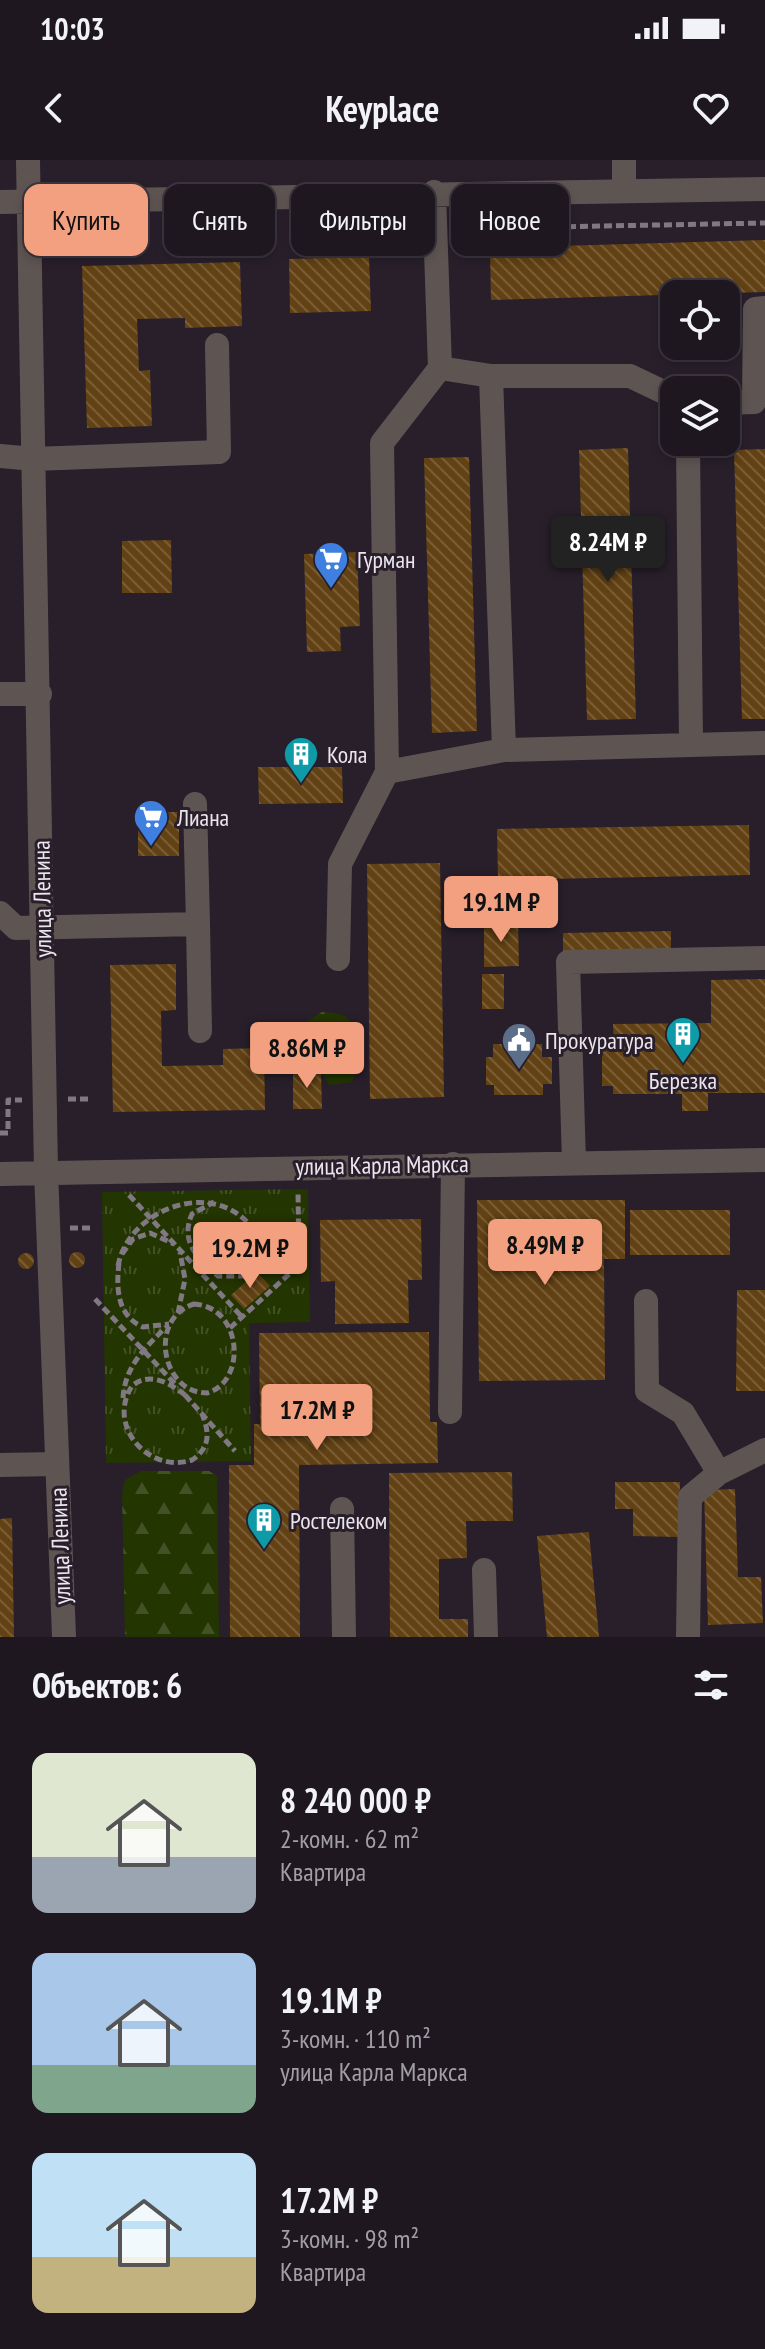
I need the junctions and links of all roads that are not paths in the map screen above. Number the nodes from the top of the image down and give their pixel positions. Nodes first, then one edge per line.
1 (28, 160) edge
2 (624, 160) edge
3 (29, 184) edge
4 (765, 189) edge
5 (624, 191) junction
6 (435, 192) edge
7 (291, 195) edge
8 (148, 198) edge
9 (24, 201) edge
10 (0, 202) edge
11 (435, 221) edge
12 (31, 256) edge
13 (765, 308) edge
14 (217, 345) dead end
15 (440, 368) junction
16 (491, 376) junction
17 (660, 390) edge
18 (740, 402) edge
19 (0, 456) edge
20 (688, 456) edge
21 (34, 459) junction
22 (0, 694) edge
23 (40, 694) junction
24 (765, 743) edge
25 (691, 745) junction
26 (504, 750) junction
27 (387, 772) junction
28 (195, 804) dead end
29 (0, 913) edge
30 (198, 924) junction
31 (42, 928) junction
32 (765, 958) edge
33 (338, 959) dead end
34 (200, 1031) dead end
35 (765, 1160) edge
36 (574, 1163) junction
37 (453, 1164) junction
38 (46, 1171) junction
39 (0, 1174) edge
40 (646, 1301) dead end
41 (450, 1412) dead end
42 (765, 1450) edge
43 (57, 1464) junction
44 (0, 1465) edge
45 (719, 1473) junction
46 (342, 1509) dead end
47 (484, 1570) dead end
48 (64, 1637) edge
49 (344, 1637) edge
50 (486, 1637) edge
51 (688, 1637) edge

1 - 3 street, улица Ленина
2 - 5 street
4 - 5 street
5 - 6 street
7 - 8 street
9 - 10 street
11 - 15 street
12 - 21 street, улица Ленина
13 - 18 street
14 - 21 street
15 - 16 street
15 - 27 street
16 - 17 street
16 - 26 street
19 - 21 street
20 - 25 street
21 - 23 street, улица Ленина
22 - 23 street
23 - 31 street, улица Ленина
24 - 25 street
25 - 26 street
26 - 27 street
27 - 33 street
28 - 30 street
29 - 31 street
30 - 31 street
30 - 34 street
31 - 38 street, улица Ленина
32 - 36 street
35 - 36 street, улица Карла Маркса
36 - 37 street, улица Карла Маркса
37 - 38 street, улица Карла Маркса
37 - 41 street
38 - 39 street, улица Карла Маркса
38 - 43 street, улица Ленина
40 - 45 street
42 - 45 street
43 - 44 street
43 - 48 street, улица Ленина
45 - 51 street
46 - 49 street
47 - 50 street

